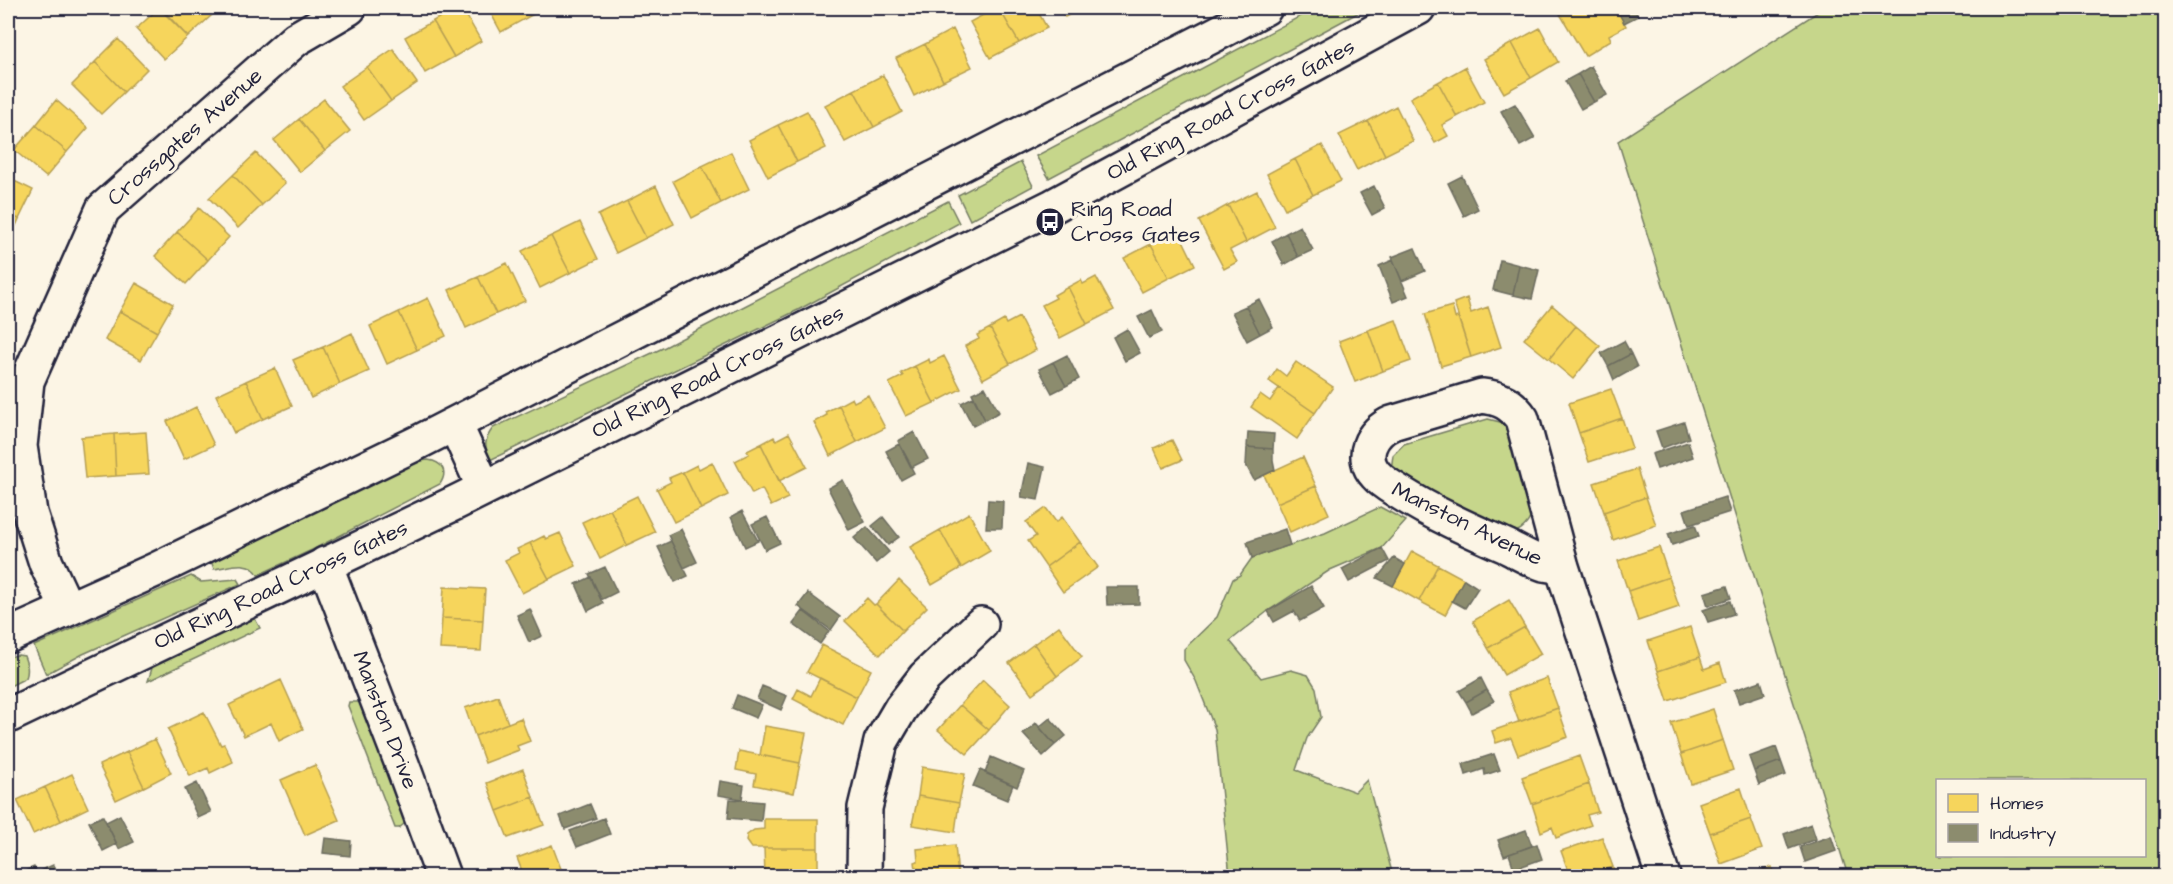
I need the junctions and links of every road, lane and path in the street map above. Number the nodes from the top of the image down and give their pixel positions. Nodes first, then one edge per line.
1 (348, 8) edge
2 (1265, 8) edge
3 (1418, 8) edge
4 (455, 424) junction
5 (484, 488) junction
6 (325, 564) junction
7 (1562, 567) junction
8 (67, 608) junction
9 (981, 624) dead end
10 (8, 636) edge
11 (8, 716) edge
12 (443, 876) edge
13 (864, 876) edge
14 (1663, 876) edge

1 - 8 main road, Crossgates Avenue
2 - 4 main road
3 - 5 main road, Old Ring Road Cross Gates
4 - 5 main road
4 - 8 main road
5 - 6 main road, Old Ring Road Cross Gates
6 - 11 main road, Old Ring Road Cross Gates
6 - 12 main road, Manston Drive
7 - 7 main road, Manston Avenue
7 - 14 main road, Manston Avenue
8 - 10 main road
9 - 13 main road

